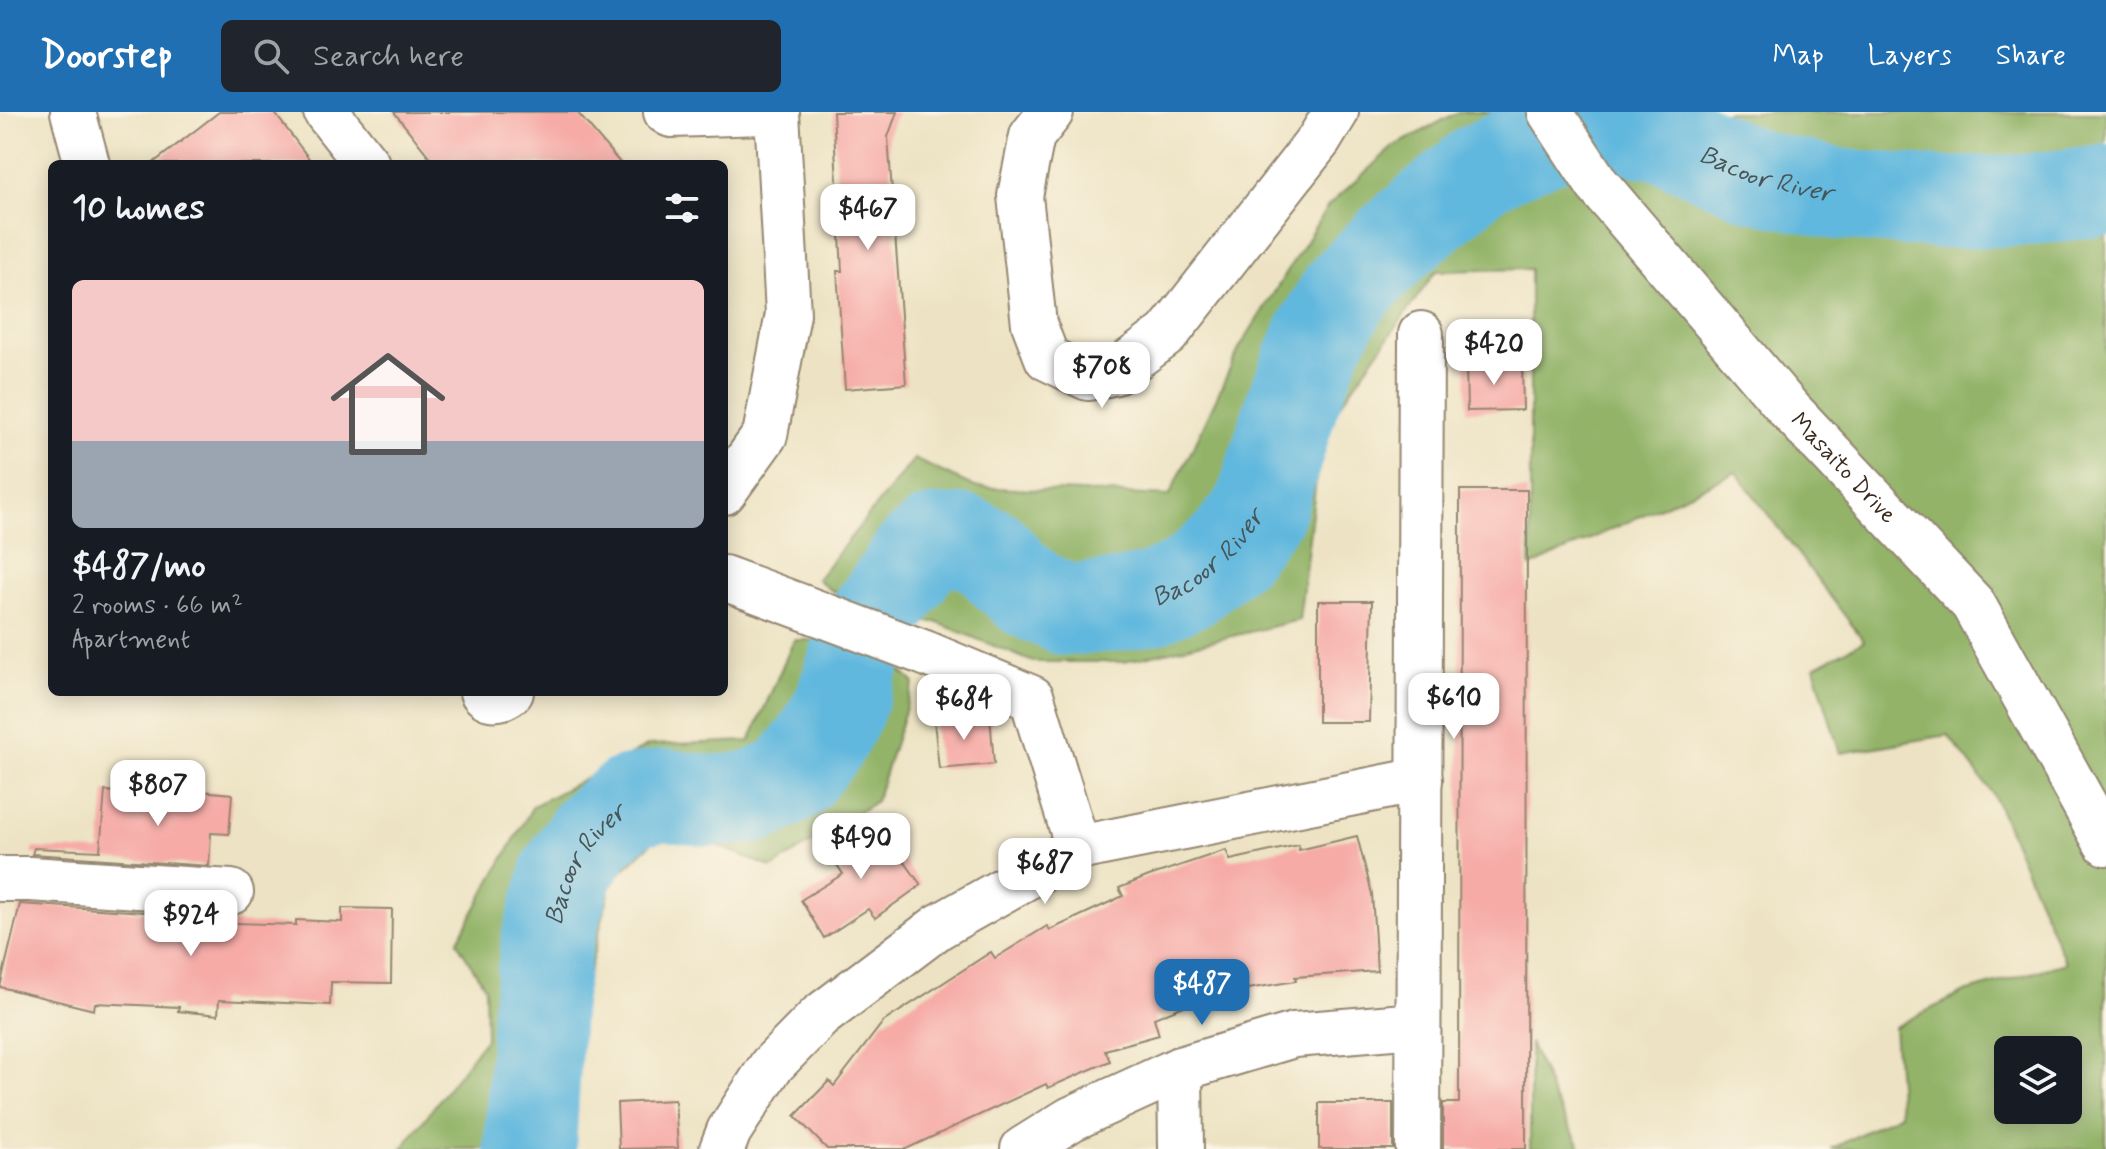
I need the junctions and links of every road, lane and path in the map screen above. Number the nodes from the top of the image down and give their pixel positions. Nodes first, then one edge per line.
1 (73, 112) edge
2 (326, 112) edge
3 (666, 112) edge
4 (764, 112) edge
5 (777, 112) edge
6 (1051, 112) edge
7 (1336, 112) edge
8 (1550, 112) edge
9 (86, 160) edge
10 (364, 160) edge
11 (1421, 334) dead end
12 (728, 486) edge
13 (728, 580) edge
14 (486, 696) edge
15 (506, 696) edge
16 (1420, 780) junction
17 (2106, 843) edge
18 (1078, 848) junction
19 (0, 879) edge
20 (231, 892) dead end
21 (1418, 1025) junction
22 (1180, 1069) junction
23 (722, 1149) edge
24 (1023, 1149) edge
25 (1181, 1149) edge
26 (1418, 1149) edge

1 - 9 street
2 - 10 street
3 - 4 street
5 - 12 street
6 - 7 street
8 - 17 street, Masaito Drive
11 - 16 street
13 - 18 street
14 - 15 street
16 - 18 street
16 - 21 street
18 - 23 street
19 - 20 street
21 - 22 street
21 - 26 street
22 - 24 street
22 - 25 street

